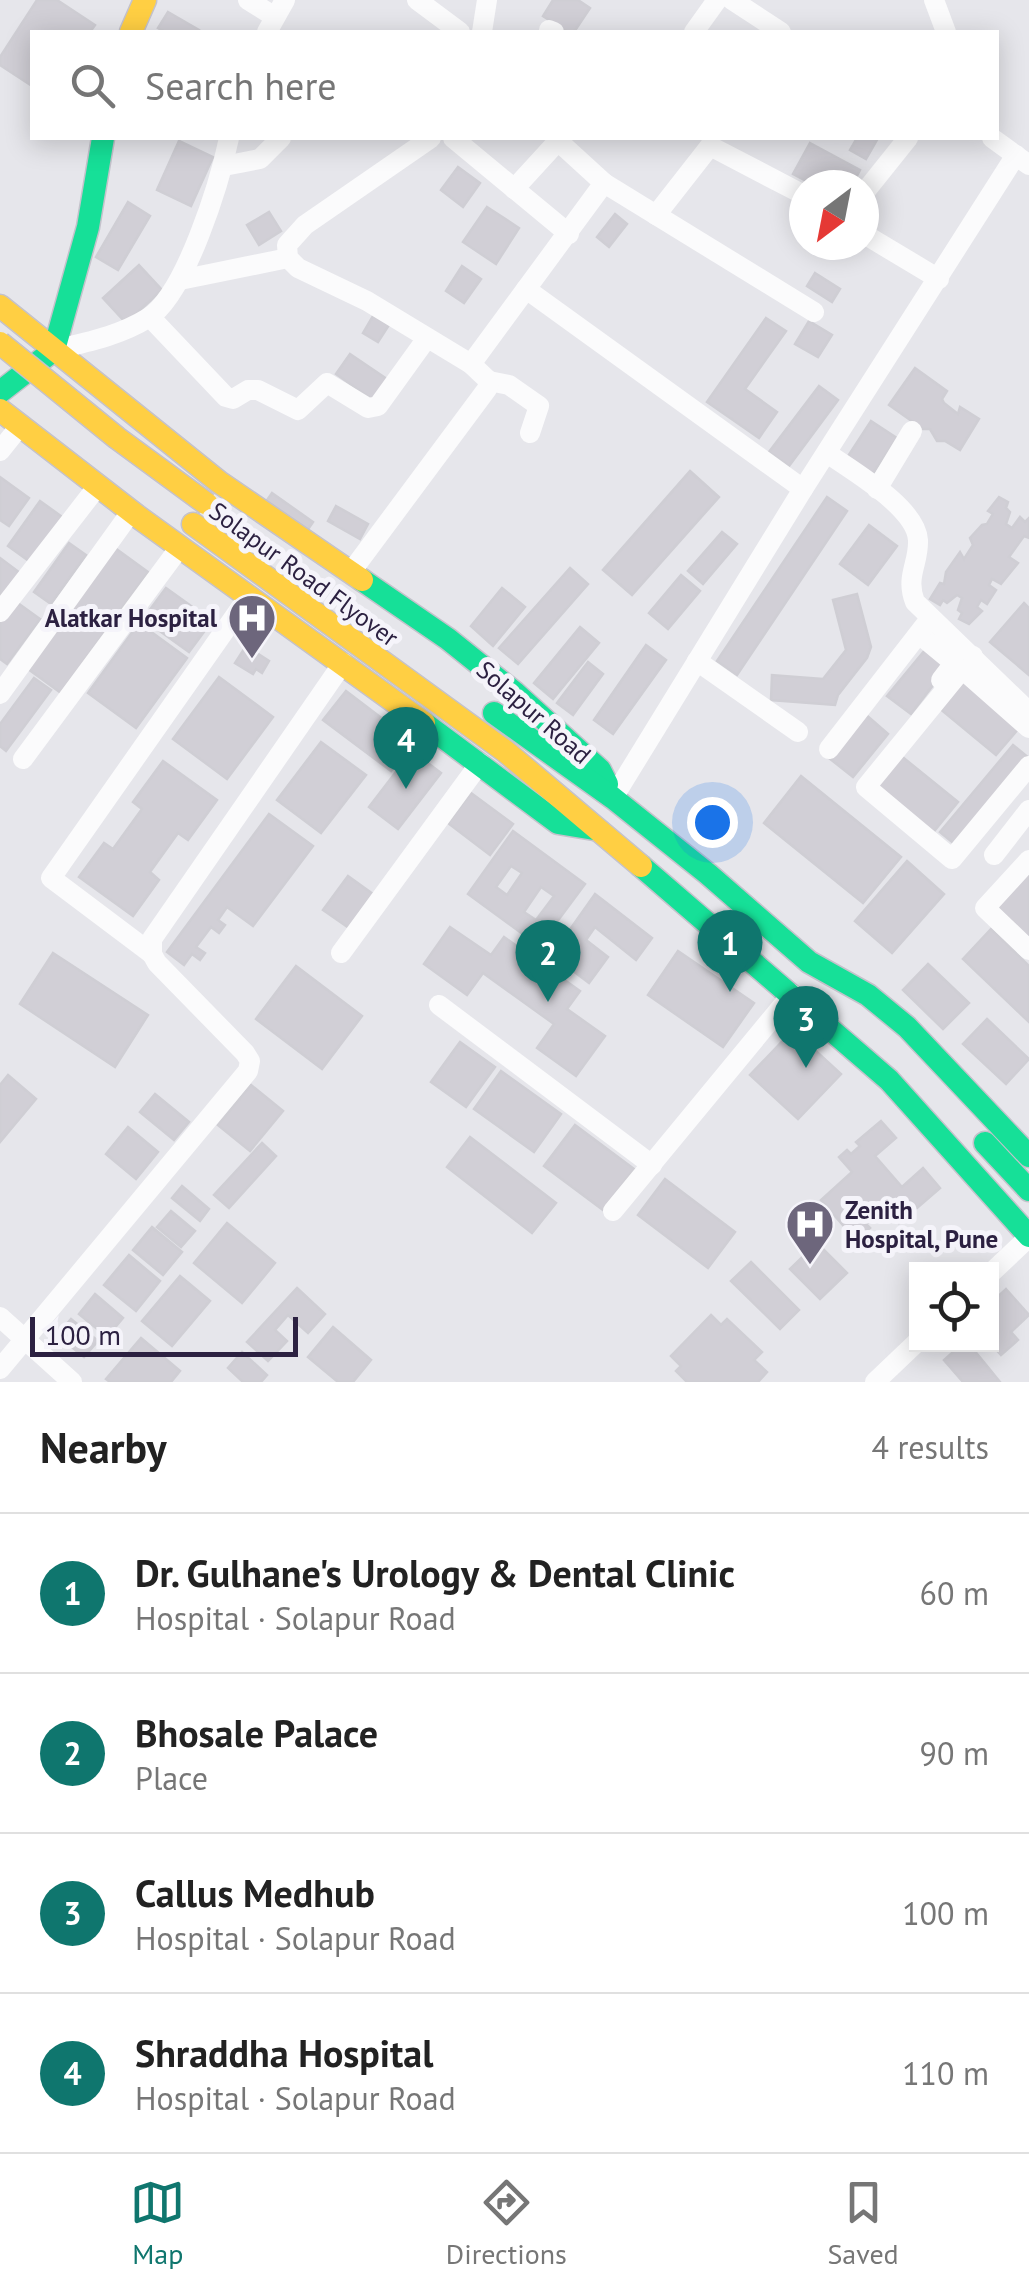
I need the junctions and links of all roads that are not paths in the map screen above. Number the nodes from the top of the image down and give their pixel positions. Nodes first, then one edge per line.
1 (145, 0) edge
2 (248, 0) edge
3 (417, 0) edge
4 (487, 0) edge
5 (717, 0) edge
6 (732, 0) edge
7 (934, 0) edge
8 (273, 23) edge
9 (137, 30) edge
10 (457, 30) edge
11 (482, 30) edge
12 (695, 30) edge
13 (779, 30) edge
14 (945, 30) edge
15 (103, 140) edge
16 (229, 140) edge
17 (278, 140) edge
18 (429, 140) edge
19 (455, 140) edge
20 (559, 140) edge
21 (561, 140) edge
22 (906, 140) edge
23 (995, 140) edge
24 (1022, 160) edge
25 (224, 166) junction
26 (879, 174) edge
27 (604, 183) junction
28 (789, 187) edge
29 (514, 189) junction
30 (656, 215) junction
31 (569, 234) junction
32 (879, 243) edge
33 (288, 258) junction
34 (939, 279) junction
35 (180, 280) junction
36 (526, 289) junction
37 (0, 306) edge
38 (814, 312) dead end
39 (150, 317) junction
40 (427, 338) junction
41 (0, 343) edge
42 (54, 350) junction
43 (471, 364) junction
44 (0, 376) edge
45 (489, 381) junction
46 (0, 392) edge
47 (28, 400) dead end
48 (0, 410) edge
49 (20, 426) junction
50 (912, 432) dead end
51 (530, 433) dead end
52 (0, 451) edge
53 (827, 453) junction
54 (97, 488) junction
55 (803, 489) junction
56 (877, 489) junction
57 (215, 509) dead end
58 (131, 512) junction
59 (185, 519) dead end
60 (180, 547) junction
61 (351, 572) junction
62 (249, 596) junction
63 (0, 612) edge
64 (925, 626) junction
65 (697, 661) junction
66 (968, 662) junction
67 (343, 663) junction
68 (0, 694) edge
69 (473, 698) dead end
70 (1029, 712) edge
71 (1029, 728) edge
72 (798, 732) dead end
73 (829, 749) dead end
74 (23, 759) dead end
75 (480, 763) junction
76 (1029, 766) edge
77 (858, 778) dead end
78 (612, 798) junction
79 (1029, 810) edge
80 (594, 829) junction
81 (994, 855) dead end
82 (1029, 860) edge
83 (1029, 950) edge
84 (341, 953) dead end
85 (152, 954) junction
86 (809, 962) junction
87 (792, 994) junction
88 (439, 1005) dead end
89 (1029, 1156) edge
90 (652, 1165) junction
91 (1029, 1190) edge
92 (613, 1211) dead end
93 (1029, 1236) edge
94 (999, 1265) edge
95 (0, 1317) edge
96 (22, 1339) junction
97 (909, 1350) edge
98 (0, 1369) edge
99 (72, 1382) edge
100 (875, 1382) edge

1 - 9 main road
2 - 8 street
3 - 10 street
4 - 11 street
5 - 12 street
6 - 13 street
7 - 14 street
15 - 42 main road
16 - 25 street
17 - 25 street
18 - 33 street
19 - 29 street
20 - 29 street
21 - 27 street
22 - 26 street
23 - 24 street
24 - 34 street
25 - 35 street
27 - 30 street
27 - 31 street
28 - 30 street
29 - 31 street
30 - 38 street
31 - 36 street
32 - 34 street
33 - 35 street
33 - 40 street
34 - 53 street
35 - 39 street
36 - 43 street
36 - 55 street
37 - 42 main road, Solapur Road
39 - 40 street
39 - 42 street
40 - 43 street
41 - 57 main road, Solapur Road Flyover, bridge
42 - 46 main road
42 - 61 main road, Solapur Road
43 - 45 street
44 - 47 main road
45 - 51 street
45 - 61 street
48 - 49 main road
49 - 52 street
49 - 54 main road
50 - 56 street
53 - 55 street
53 - 56 street
54 - 58 main road
54 - 63 street
55 - 65 street
56 - 64 street
58 - 60 main road
58 - 68 street
59 - 80 main road, Solapur Road Flyover
60 - 62 main road
60 - 74 street
61 - 78 main road, Solapur Road
62 - 67 main road
62 - 85 street
64 - 66 street
64 - 73 street
64 - 77 street
65 - 72 street
65 - 78 street
66 - 70 street
66 - 71 street
66 - 76 street
67 - 75 main road
67 - 85 street
69 - 78 main road
75 - 80 main road
75 - 84 street
78 - 86 main road, Solapur Road
79 - 81 street
80 - 87 main road
82 - 83 street
85 - 96 street
86 - 89 main road, Solapur Road
86 - 91 main road
87 - 90 street
87 - 93 main road
88 - 90 street
90 - 92 street
93 - 94 street
95 - 96 street
96 - 98 street
96 - 99 street
97 - 100 street

